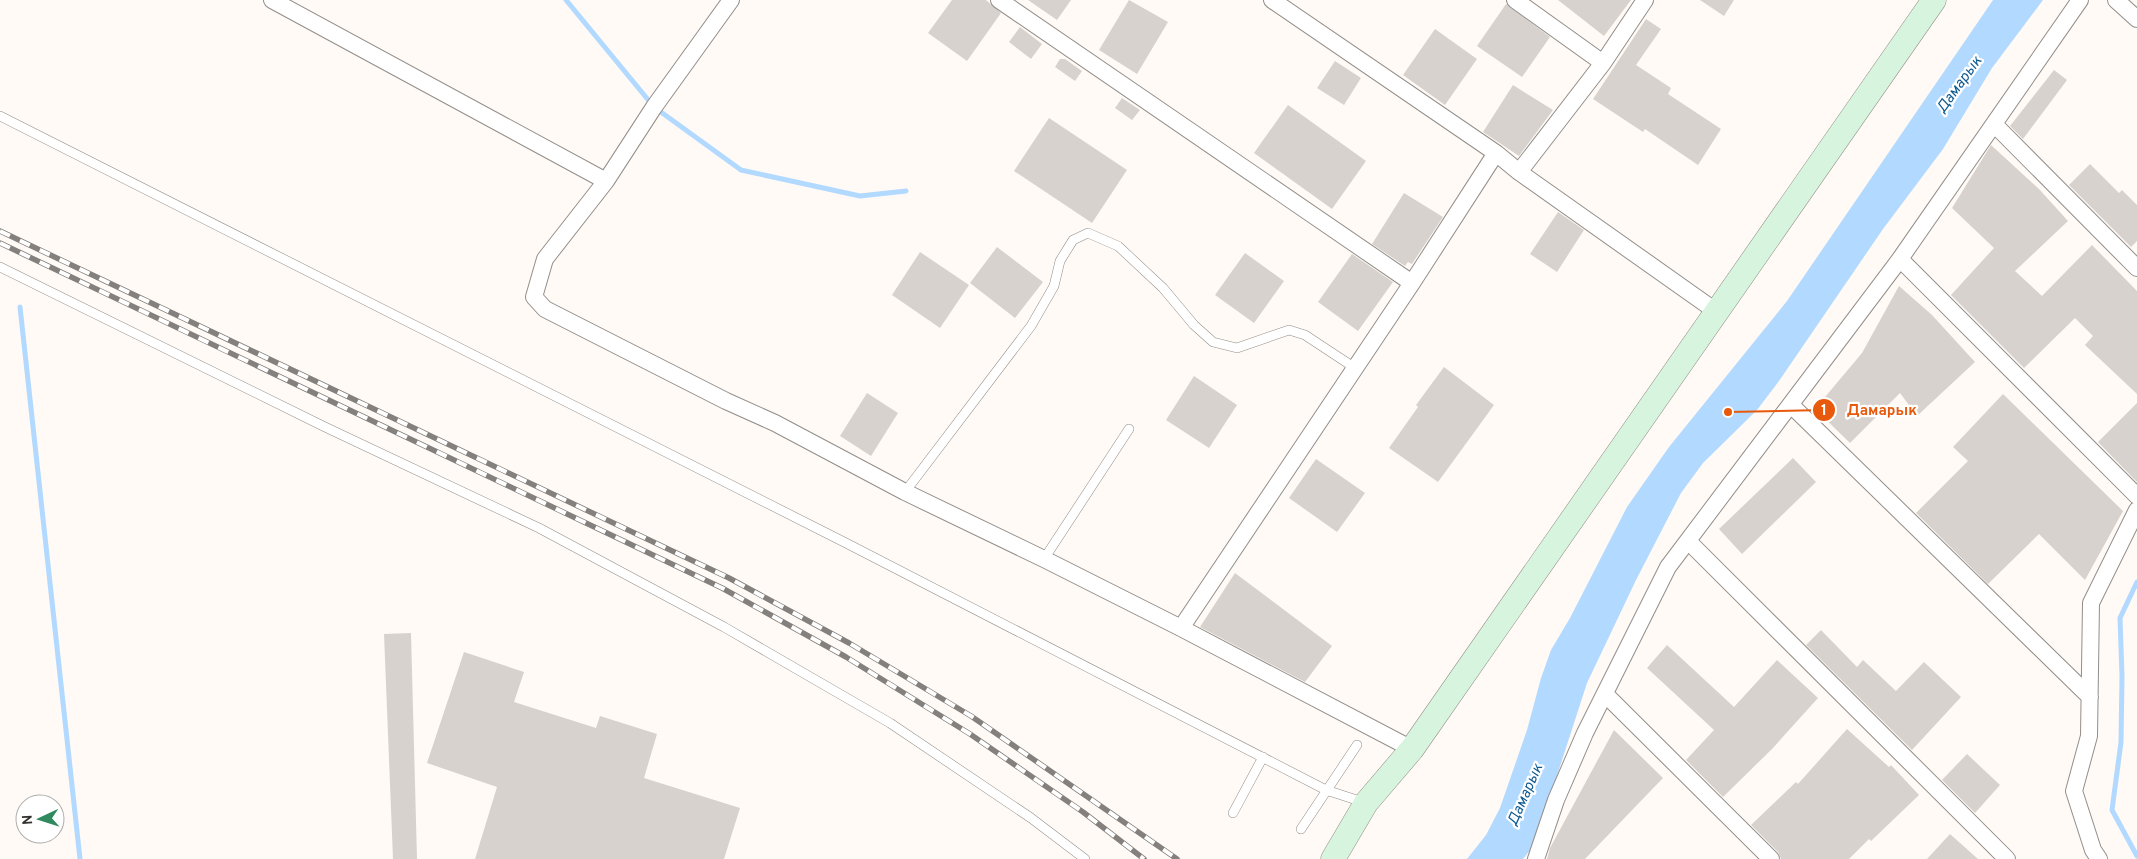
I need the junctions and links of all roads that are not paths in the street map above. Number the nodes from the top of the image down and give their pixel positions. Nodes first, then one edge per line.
1 (272, 0) edge
2 (731, 0) edge
3 (999, 0) edge
4 (1272, 0) edge
5 (1515, 0) edge
6 (1645, 0) edge
7 (1934, 0) edge
8 (2080, 0) edge
9 (2116, 0) edge
10 (2137, 19) edge
11 (1603, 63) junction
12 (0, 116) edge
13 (1994, 124) junction
14 (1496, 153) junction
15 (1519, 172) junction
16 (606, 181) junction
17 (1900, 259) junction
18 (0, 268) edge
19 (2137, 268) edge
20 (1412, 283) junction
21 (1718, 312) junction
22 (1356, 368) junction
23 (1790, 404) junction
24 (1129, 429) dead end
25 (905, 492) junction
26 (2137, 496) edge
27 (2137, 510) edge
28 (1688, 541) junction
29 (1044, 559) junction
30 (1181, 628) junction
31 (1605, 694) junction
32 (2090, 697) junction
33 (1357, 745) dead end
34 (1412, 749) junction
35 (1263, 757) junction
36 (1326, 790) junction
37 (1366, 803) junction
38 (1233, 813) dead end
39 (1301, 829) dead end
40 (1085, 859) edge
41 (1332, 859) edge
42 (1536, 859) edge
43 (1771, 859) edge
44 (2007, 859) edge
45 (2099, 859) edge

1 - 16 street
2 - 16 street
3 - 20 street
4 - 14 street
5 - 11 street
6 - 11 street
7 - 21 main road
8 - 13 street
9 - 10 street
11 - 15 street
12 - 35 lane
13 - 17 street
13 - 19 street
14 - 15 street
14 - 20 street
15 - 21 street
16 - 25 street
17 - 23 street
17 - 26 street
18 - 40 lane
20 - 22 street
21 - 34 main road
22 - 25 lane
22 - 30 street
23 - 28 street
23 - 32 street
24 - 29 lane
25 - 29 street
27 - 32 street
28 - 31 street
28 - 44 street
29 - 30 street
30 - 34 street
31 - 42 street
31 - 43 street
32 - 45 street
33 - 36 lane
34 - 37 main road
35 - 36 lane
35 - 38 lane
36 - 37 lane
36 - 39 lane
37 - 41 main road

